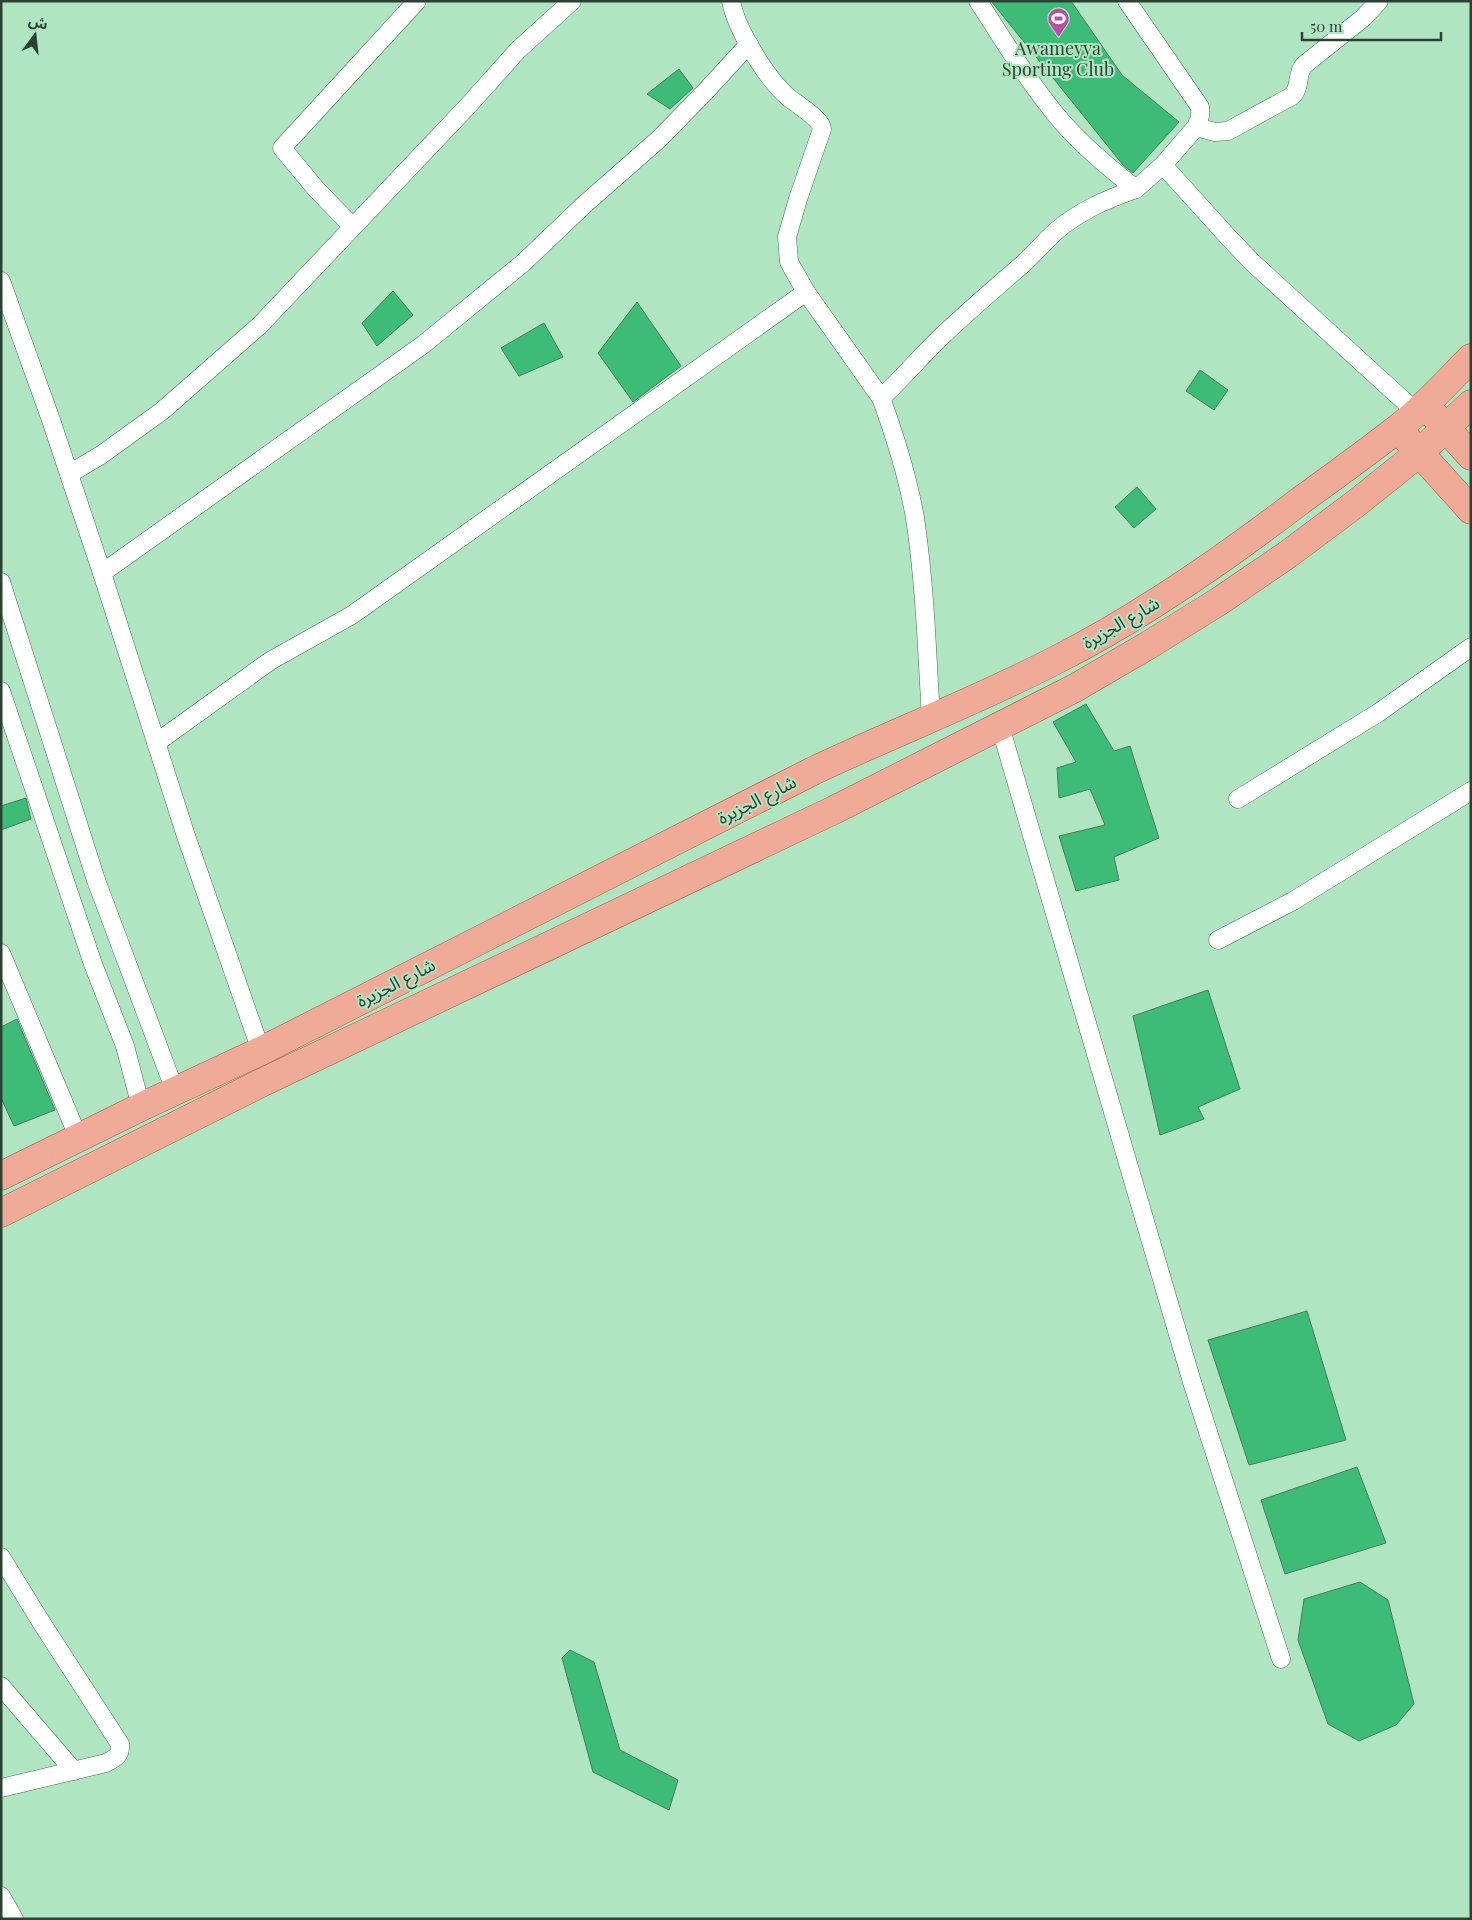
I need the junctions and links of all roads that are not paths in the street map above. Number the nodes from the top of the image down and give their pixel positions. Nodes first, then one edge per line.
1 (572, 1) edge
2 (731, 1) edge
3 (978, 1) edge
4 (1127, 1) edge
5 (1379, 1) edge
6 (411, 3) edge
7 (749, 44) junction
8 (1196, 127) junction
9 (1163, 166) junction
10 (1136, 189) junction
11 (352, 226) junction
12 (1, 281) edge
13 (806, 292) junction
14 (1471, 358) edge
15 (881, 398) junction
16 (1471, 404) edge
17 (1413, 415) junction
18 (1447, 428) junction
19 (1419, 453) junction
20 (1471, 456) edge
21 (69, 474) junction
22 (1471, 510) edge
23 (102, 573) junction
24 (1, 582) edge
25 (1471, 647) edge
26 (1, 691) edge
27 (930, 719) junction
28 (1000, 726) junction
29 (156, 743) junction
30 (813, 771) junction
31 (1471, 791) edge
32 (1238, 798) dead end
33 (834, 810) junction
34 (1218, 940) dead end
35 (1, 953) edge
36 (262, 1050) junction
37 (289, 1069) junction
38 (261, 1083) junction
39 (175, 1091) junction
40 (141, 1107) junction
41 (79, 1139) junction
42 (2, 1175) edge
43 (1, 1213) edge
44 (1, 1557) edge
45 (1281, 1659) dead end
46 (1, 1686) edge
47 (74, 1771) junction
48 (1, 1788) edge
49 (1, 1896) edge
50 (14, 1919) edge

1 - 11 street
2 - 7 street
3 - 10 street
4 - 8 street
5 - 8 street
6 - 11 street
7 - 13 street
7 - 23 street
8 - 9 street
9 - 10 street
9 - 17 street
10 - 15 street
11 - 21 street
12 - 21 street
13 - 15 street
13 - 29 street
14 - 17 main road, شارع الجزيرة
15 - 27 street
16 - 18 main road, شارع الجزيرة
17 - 18 main road
17 - 19 main road
17 - 27 main road, شارع الجزيرة
18 - 19 main road, شارع الجزيرة
18 - 20 main road
19 - 22 main road
19 - 28 main road, شارع الجزيرة
21 - 23 street
23 - 29 street
24 - 39 street
25 - 32 street
26 - 40 street
27 - 30 main road, شارع الجزيرة
28 - 33 main road, شارع الجزيرة
28 - 45 street
29 - 36 street
30 - 33 main road
30 - 36 main road, شارع الجزيرة
31 - 34 street
33 - 37 main road, شارع الجزيرة
35 - 41 street
36 - 37 main road
36 - 38 main road
36 - 39 main road, شارع الجزيرة
37 - 38 main road, شارع الجزيرة
38 - 43 main road, شارع الجزيرة
39 - 40 main road, شارع الجزيرة
40 - 41 main road, شارع الجزيرة
41 - 42 main road, شارع الجزيرة
44 - 47 street
46 - 47 street
47 - 48 street
49 - 50 street

